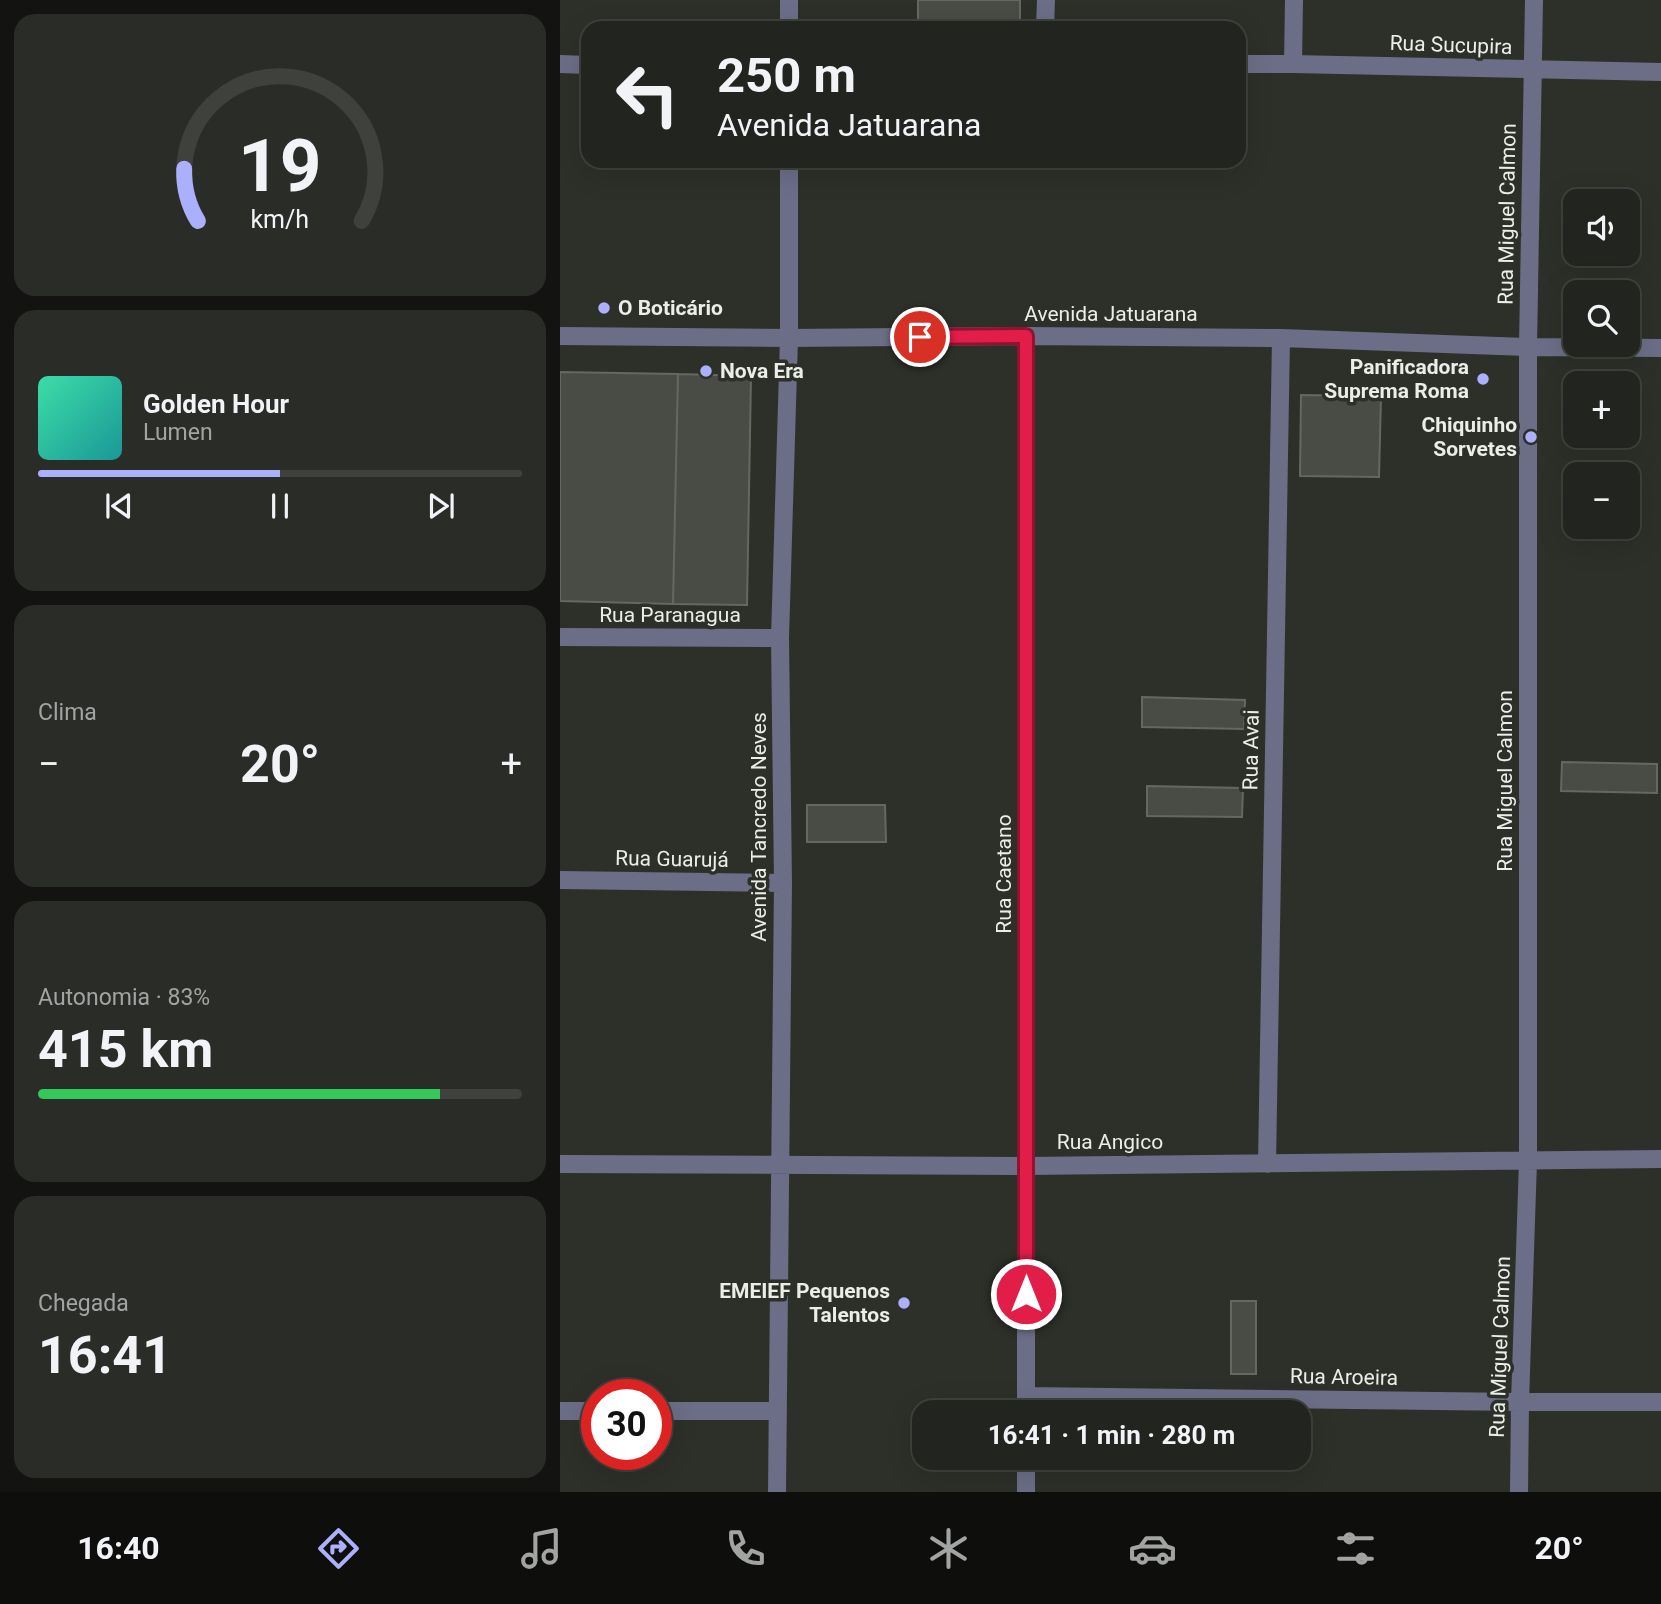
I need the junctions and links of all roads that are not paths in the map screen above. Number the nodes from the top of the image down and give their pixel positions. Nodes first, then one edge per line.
1 (789, 0) edge
2 (1046, 0) edge
3 (1294, 0) edge
4 (1534, 0) edge
5 (789, 21) edge
6 (1045, 21) edge
7 (560, 64) edge
8 (1246, 64) edge
9 (1293, 64) junction
10 (581, 65) edge
11 (1532, 70) junction
12 (1661, 72) edge
13 (789, 168) edge
14 (560, 336) edge
15 (1026, 336) junction
16 (789, 338) junction
17 (1281, 338) junction
18 (1528, 347) junction
19 (1661, 348) edge
20 (560, 637) edge
21 (780, 638) junction
22 (560, 880) edge
23 (783, 883) junction
24 (1661, 1159) edge
25 (1528, 1161) junction
26 (560, 1164) edge
27 (1267, 1164) junction
28 (780, 1165) junction
29 (1027, 1166) junction
30 (1026, 1400) edge
31 (1520, 1402) junction
32 (1661, 1402) edge
33 (1311, 1403) edge
34 (560, 1411) edge
35 (581, 1411) edge
36 (672, 1411) edge
37 (778, 1411) junction
38 (1026, 1470) edge
39 (778, 1492) edge
40 (1026, 1492) edge
41 (1519, 1492) edge

1 - 5 street
2 - 6 street
3 - 9 street
4 - 11 street, Rua Miguel Calmon
7 - 10 street
8 - 9 street, Rua Sucupira
9 - 11 street, Rua Sucupira
11 - 12 street, Rua Sucupira
11 - 18 street, Rua Miguel Calmon
13 - 16 street, Avenida Tancredo Neves
14 - 16 street, Avenida Jatuarana
15 - 16 street, Avenida Jatuarana
15 - 17 street, Avenida Jatuarana
15 - 29 street, Rua Caetano
16 - 21 street, Avenida Tancredo Neves
17 - 18 street, Avenida Jatuarana
17 - 27 street, Rua Avai
18 - 19 street, Avenida Jatuarana
18 - 25 street, Rua Miguel Calmon
20 - 21 street, Rua Paranagua
21 - 23 street, Avenida Tancredo Neves
22 - 23 street, Rua Guarujá
23 - 28 street, Avenida Tancredo Neves
24 - 25 street, Rua Angico
25 - 27 street, Rua Angico
25 - 31 street, Rua Miguel Calmon
26 - 28 street, Rua Angico
27 - 29 street, Rua Angico
28 - 29 street, Rua Angico
28 - 37 street, Avenida Tancredo Neves
29 - 30 street, Rua Caetano
31 - 32 street, Rua Aroeira
31 - 33 street, Rua Aroeira
31 - 41 street, Rua Miguel Calmon
34 - 35 street
36 - 37 street
37 - 39 street, Avenida Tancredo Neves
38 - 40 street

